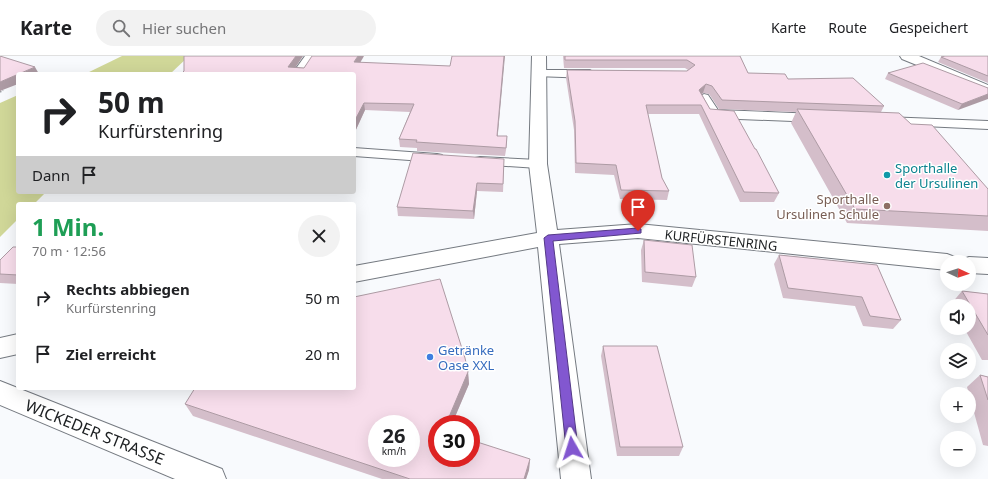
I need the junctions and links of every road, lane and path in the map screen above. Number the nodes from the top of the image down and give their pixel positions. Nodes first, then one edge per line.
1 (312, 56) edge
2 (539, 56) edge
3 (907, 56) edge
4 (300, 72) edge
5 (539, 74) junction
6 (600, 74) edge
7 (3, 90) edge
8 (988, 90) edge
9 (0, 92) edge
10 (704, 98) edge
11 (826, 118) edge
12 (873, 120) edge
13 (988, 125) edge
14 (356, 152) edge
15 (454, 159) edge
16 (469, 160) edge
17 (538, 164) junction
18 (548, 238) junction
19 (940, 261) edge
20 (976, 265) edge
21 (988, 266) edge
22 (356, 274) edge
23 (16, 344) edge
24 (0, 348) edge
25 (0, 393) edge
26 (211, 479) edge
27 (576, 479) edge

1 - 4 street
2 - 5 street
3 - 8 street
5 - 6 lane
5 - 17 street
7 - 9 path
10 - 11 lane
12 - 13 lane
14 - 15 lane
16 - 17 lane
17 - 18 street
18 - 19 street, KURFÜRSTENRING
18 - 22 street, KURFÜRSTENRING
18 - 27 street
20 - 21 street
23 - 24 street
25 - 26 street, WICKEDER STRASSE

